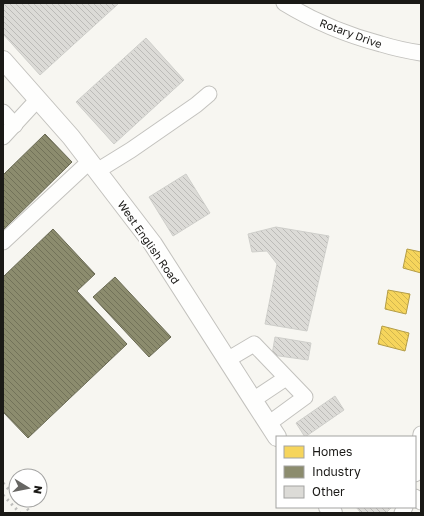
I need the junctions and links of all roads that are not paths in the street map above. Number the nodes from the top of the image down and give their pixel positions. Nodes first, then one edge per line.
1 (284, 3) edge
2 (421, 53) edge
3 (3, 60) edge
4 (209, 94) dead end
5 (38, 99) junction
6 (3, 112) edge
7 (14, 125) junction
8 (3, 137) edge
9 (93, 166) junction
10 (3, 242) edge
11 (227, 360) junction
12 (286, 378) junction
13 (253, 400) junction
14 (273, 430) edge
15 (421, 434) edge
16 (416, 467) edge

1 - 2 street, Rotary Drive
3 - 5 main road, West English Road
4 - 9 street
5 - 7 street
5 - 9 main road, West English Road
6 - 7 street
7 - 8 street
9 - 10 street
9 - 11 main road, West English Road
11 - 12 street
11 - 13 main road, West English Road
12 - 13 street
12 - 14 street
13 - 14 main road, West English Road
15 - 16 street

